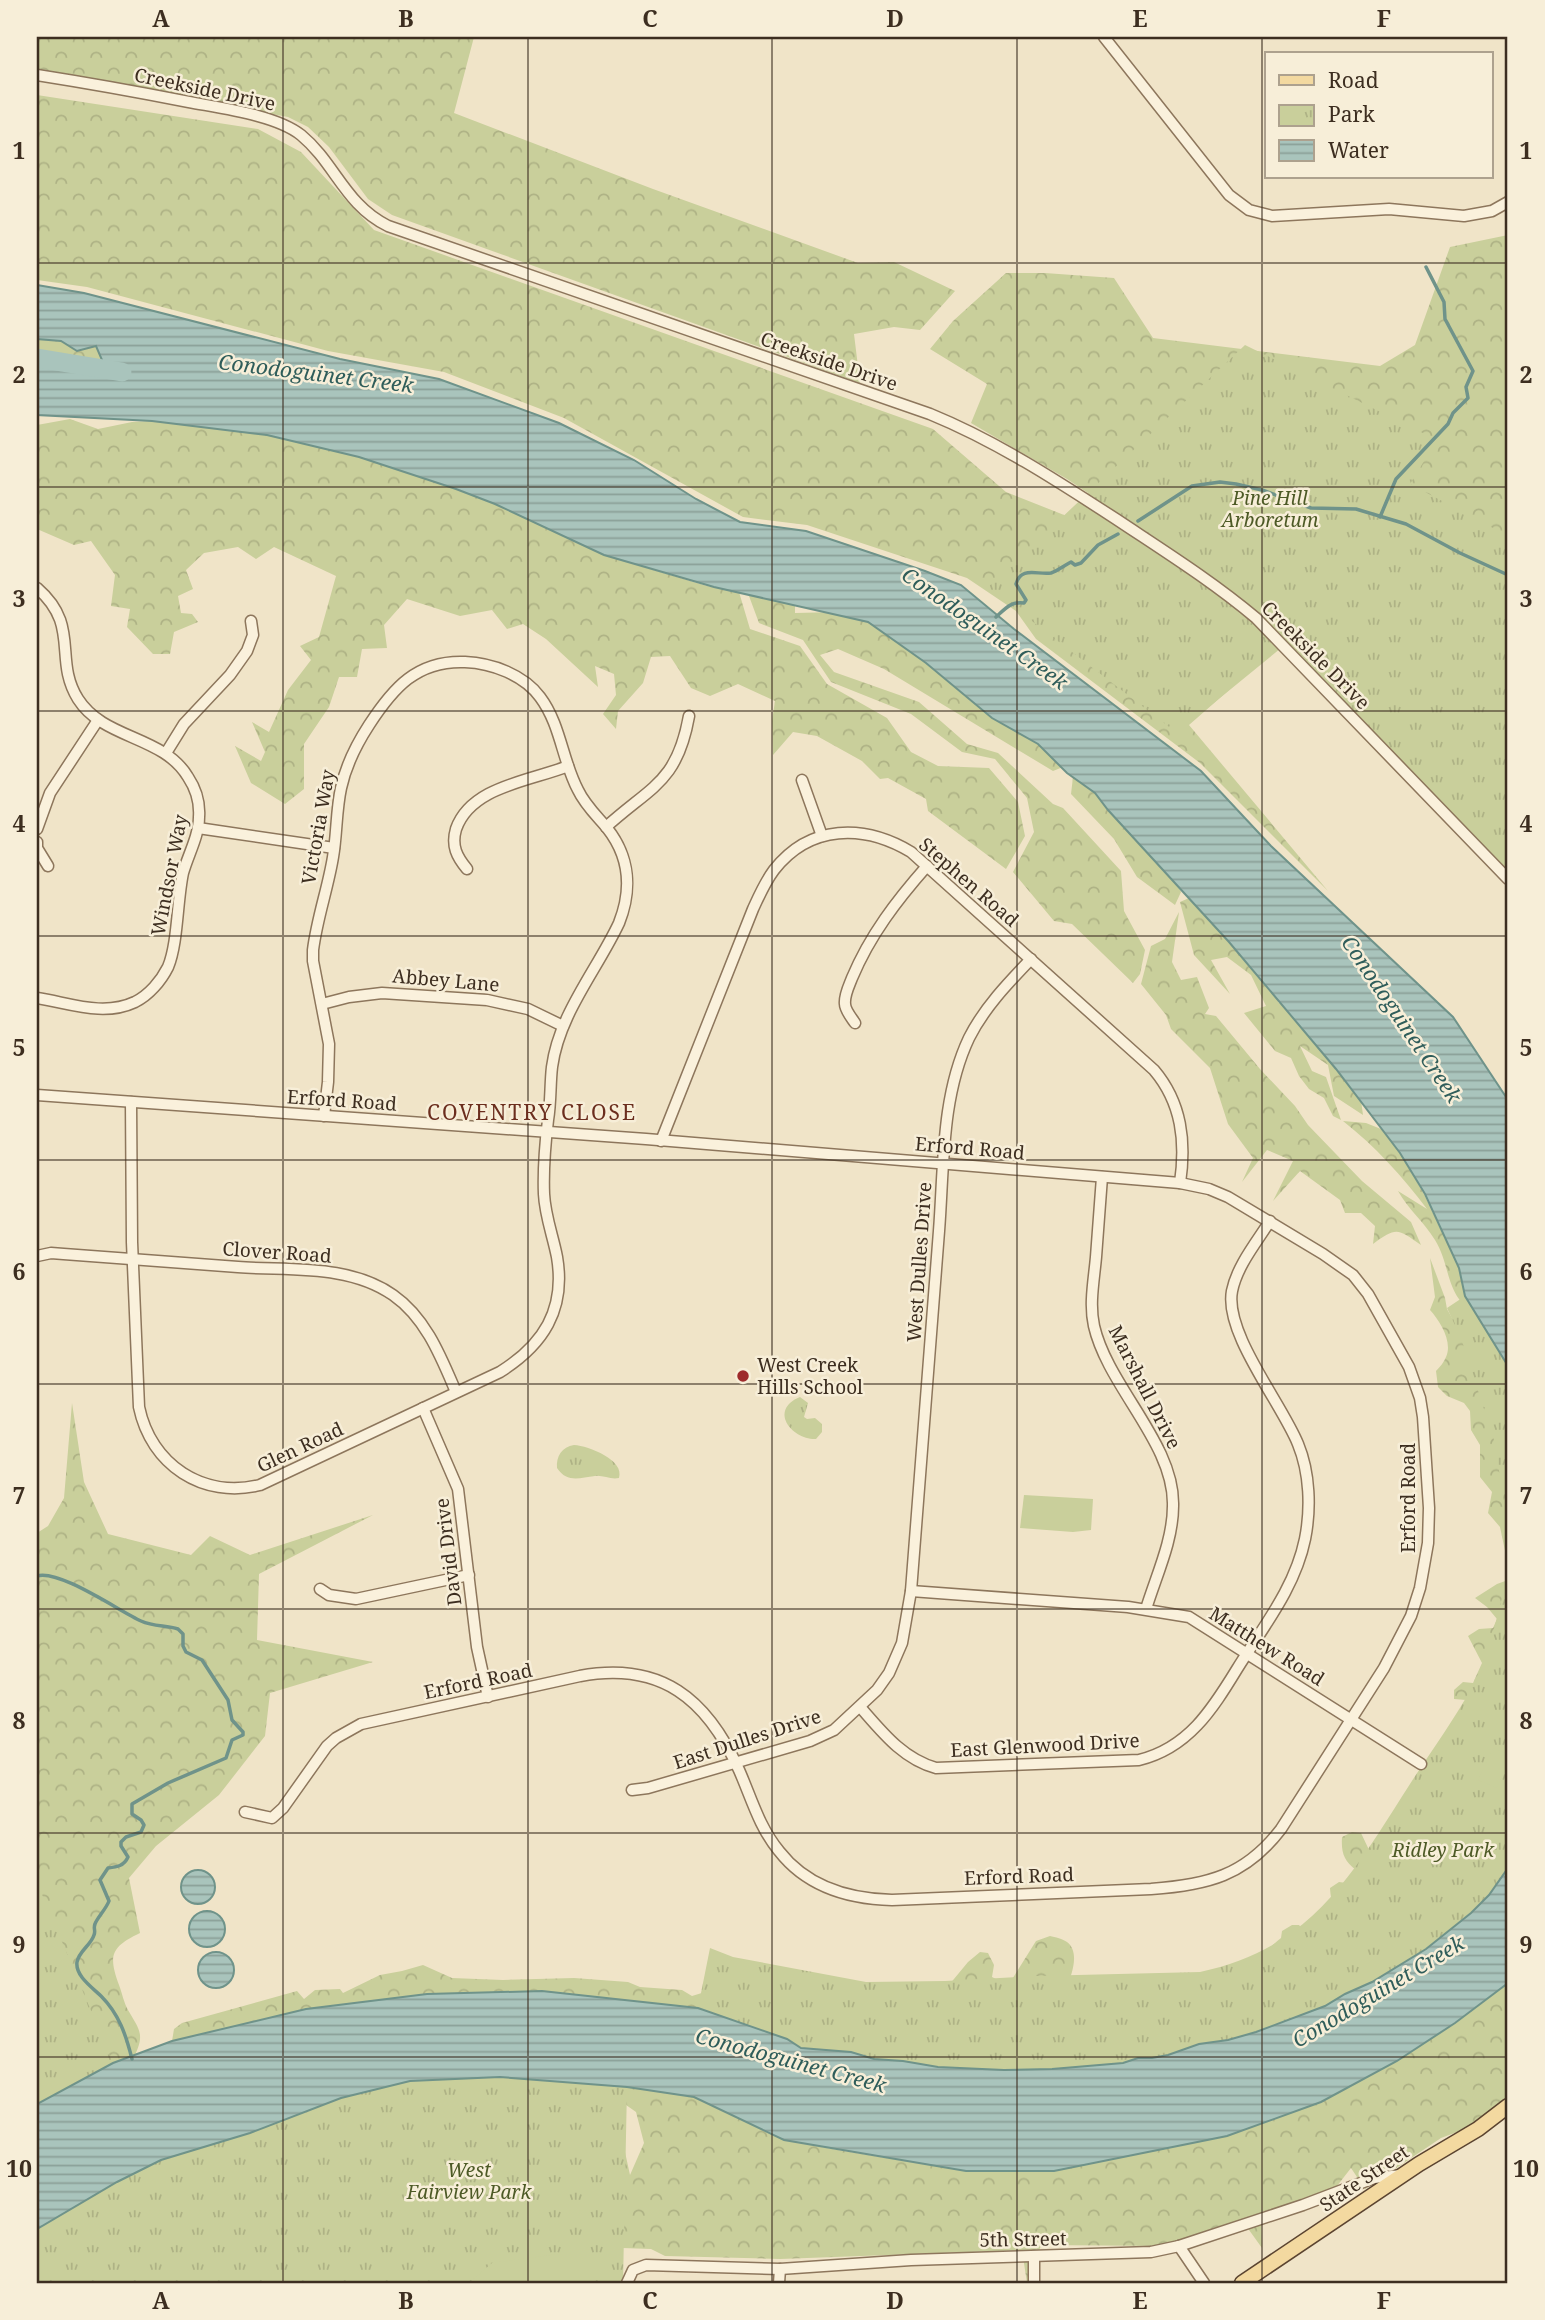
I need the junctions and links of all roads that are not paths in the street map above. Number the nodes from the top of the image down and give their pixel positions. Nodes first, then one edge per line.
1 (1104, 37) edge
2 (37, 75) edge
3 (1508, 202) edge
4 (37, 588) edge
5 (251, 621) dead end
6 (689, 716) dead end
7 (98, 720) junction
8 (166, 752) junction
9 (568, 766) junction
10 (802, 780) dead end
11 (606, 827) junction
12 (198, 828) junction
13 (37, 829) edge
14 (822, 836) junction
15 (37, 842) edge
16 (334, 848) junction
17 (48, 866) dead end
18 (927, 866) junction
19 (467, 869) dead end
20 (1508, 879) edge
21 (1031, 959) junction
22 (37, 999) edge
23 (322, 1004) junction
24 (855, 1023) dead end
25 (563, 1026) junction
26 (37, 1096) edge
27 (131, 1102) junction
28 (324, 1116) junction
29 (546, 1132) junction
30 (661, 1141) junction
31 (944, 1164) junction
32 (1102, 1177) junction
33 (1180, 1183) junction
34 (1270, 1221) junction
35 (37, 1256) edge
36 (132, 1259) junction
37 (456, 1392) junction
38 (423, 1408) junction
39 (469, 1575) junction
40 (320, 1589) dead end
41 (911, 1591) junction
42 (1146, 1609) junction
43 (1247, 1653) junction
44 (488, 1697) junction
45 (860, 1707) junction
46 (1351, 1719) junction
47 (735, 1763) junction
48 (1421, 1764) dead end
49 (632, 1790) dead end
50 (245, 1812) dead end
51 (1508, 2106) edge
52 (1404, 2175) junction
53 (1179, 2246) junction
54 (1034, 2256) junction
55 (780, 2269) junction
56 (627, 2283) edge
57 (779, 2283) edge
58 (1034, 2283) edge
59 (1204, 2283) edge
60 (1242, 2283) edge

1 - 3 street
2 - 20 street, Creekside Drive
4 - 7 street, Windsor Way
5 - 8 street
6 - 11 street
7 - 8 street, Windsor Way
7 - 13 street
8 - 12 street, Windsor Way
9 - 11 street, Victoria Way
9 - 16 street, Victoria Way
9 - 19 street
10 - 14 street
11 - 25 street, Victoria Way
12 - 16 street
12 - 22 street, Windsor Way
14 - 18 street, Stephen Road
14 - 30 street, Stephen Road
15 - 17 street
16 - 23 street, Victoria Way
18 - 21 street, Stephen Road
18 - 24 street
21 - 31 street, West Dulles Drive
21 - 33 street, Stephen Road
23 - 25 street, Abbey Lane
23 - 28 street, Victoria Way
25 - 29 street, Victoria Way
26 - 27 street, Erford Road
27 - 28 street, Erford Road
27 - 36 street, Glen Road
28 - 29 street, Erford Road
29 - 30 street, Erford Road
29 - 37 street, Glen Road
30 - 31 street, Erford Road
31 - 32 street, Erford Road
31 - 41 street, West Dulles Drive
32 - 33 street, Erford Road
32 - 42 street, Marshall Drive
33 - 34 street, Erford Road
34 - 43 street, East Glenwood Drive
34 - 46 street, Erford Road
35 - 36 street, Clover Road
36 - 37 street, Clover Road
36 - 38 street, Glen Road
37 - 38 street, Glen Road
38 - 39 street, David Drive
39 - 40 street
39 - 44 street, David Drive
41 - 42 street, Matthew Road
41 - 45 street, East Dulles Drive
42 - 43 street, Matthew Road
43 - 45 street, East Glenwood Drive
43 - 46 street, Matthew Road
44 - 47 street, Erford Road
44 - 50 street, Erford Road
45 - 47 street, East Dulles Drive
46 - 47 street, Erford Road
46 - 48 street, Matthew Road
47 - 49 street, East Dulles Drive
51 - 52 main road, State Street
52 - 53 street, 5th Street
52 - 60 main road, State Street
53 - 54 street, 5th Street
53 - 59 street
54 - 55 street, 5th Street
54 - 58 street
55 - 56 street, 5th Street
55 - 57 street

